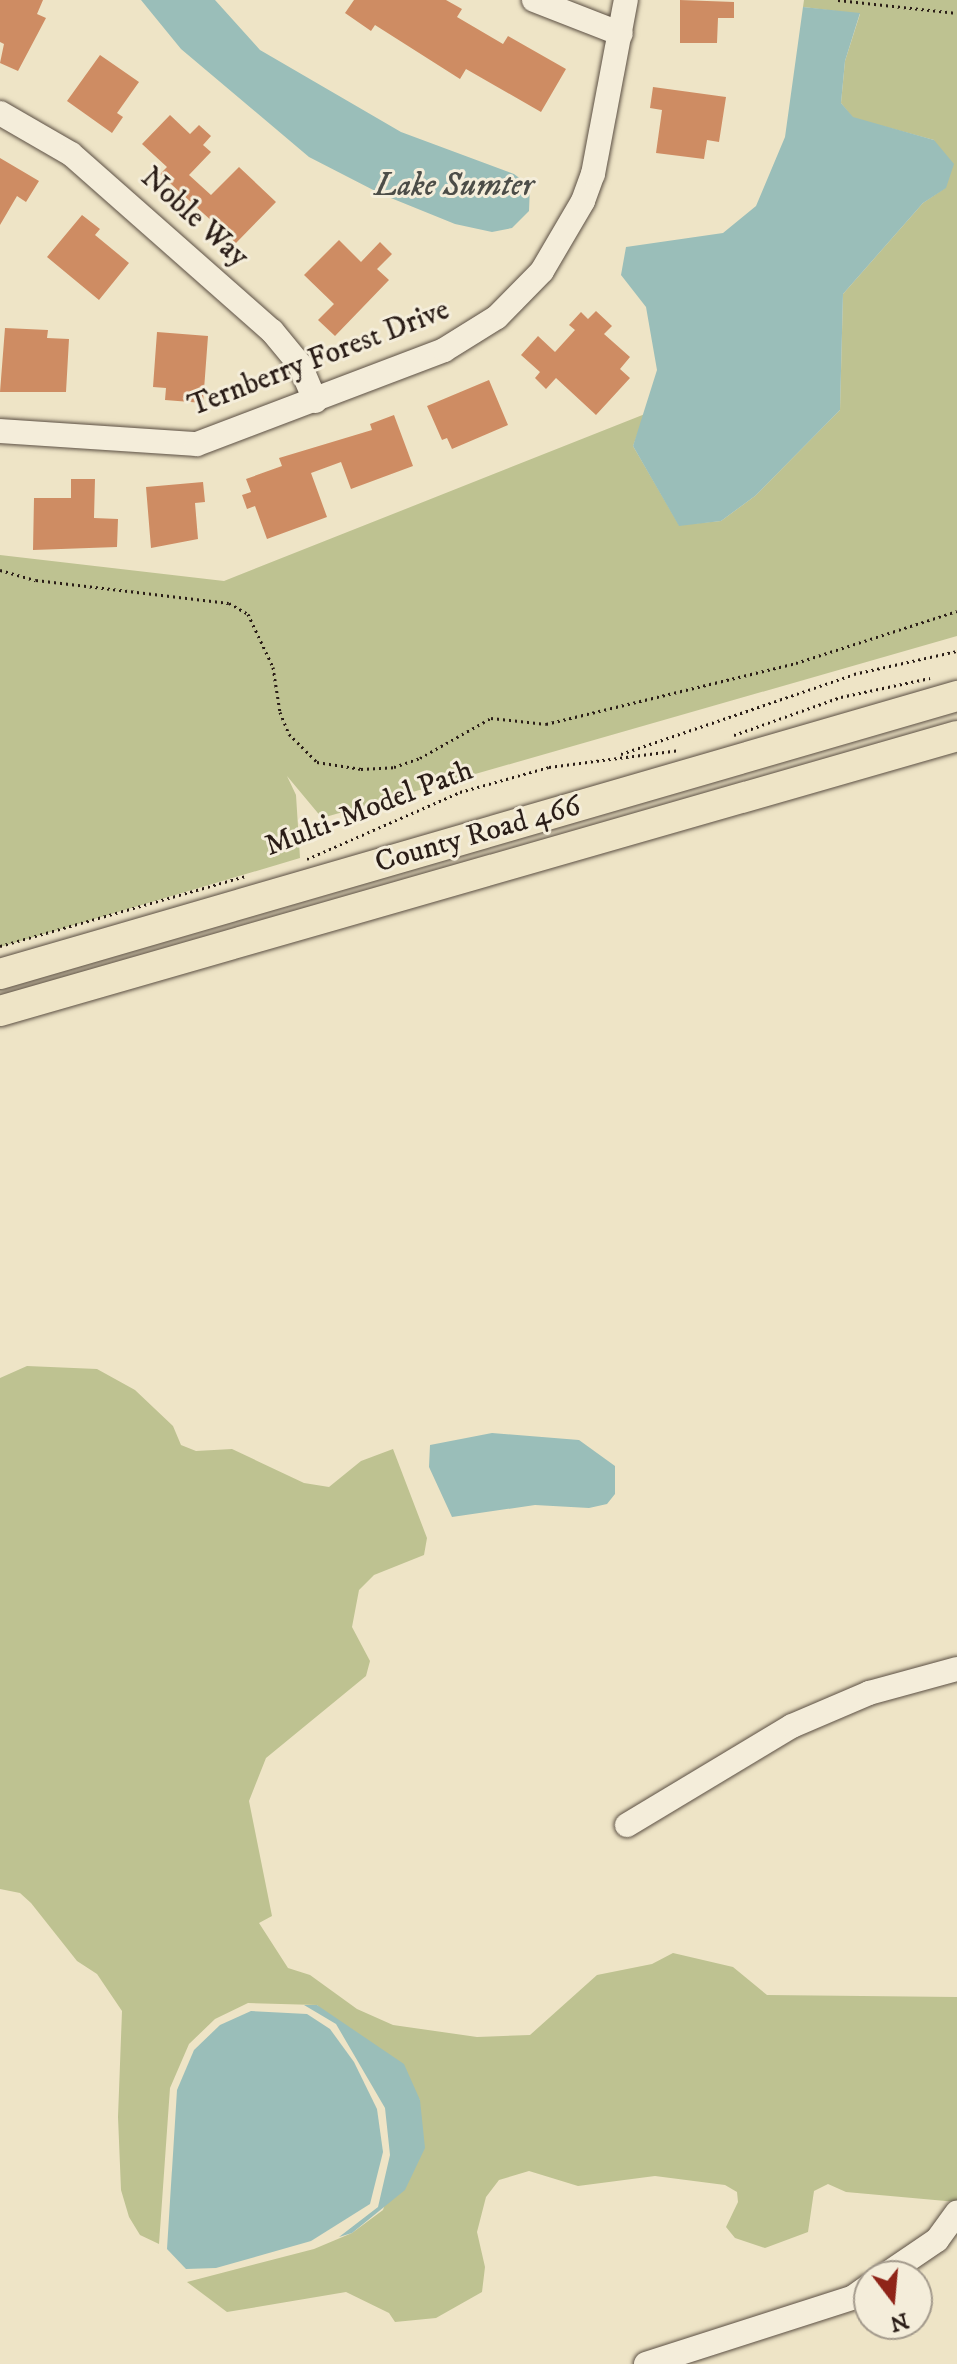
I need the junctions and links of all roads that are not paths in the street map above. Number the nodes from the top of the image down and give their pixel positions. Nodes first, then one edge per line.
1 (534, 0) edge
2 (626, 0) edge
3 (621, 34) junction
4 (0, 113) edge
5 (315, 401) junction
6 (0, 431) edge
7 (950, 686) edge
8 (957, 736) edge
9 (0, 974) edge
10 (0, 1011) edge
11 (957, 1669) edge
12 (627, 1825) dead end
13 (957, 2212) edge
14 (908, 2260) edge
15 (853, 2297) edge
16 (646, 2364) edge

1 - 3 street
2 - 3 street, Ternberry Forest Drive
3 - 5 street, Ternberry Forest Drive
4 - 5 street, Noble Way
5 - 6 street, Ternberry Forest Drive
7 - 9 main road, County Road 466
8 - 10 main road, County Road 466
11 - 12 street
13 - 14 street
15 - 16 street

